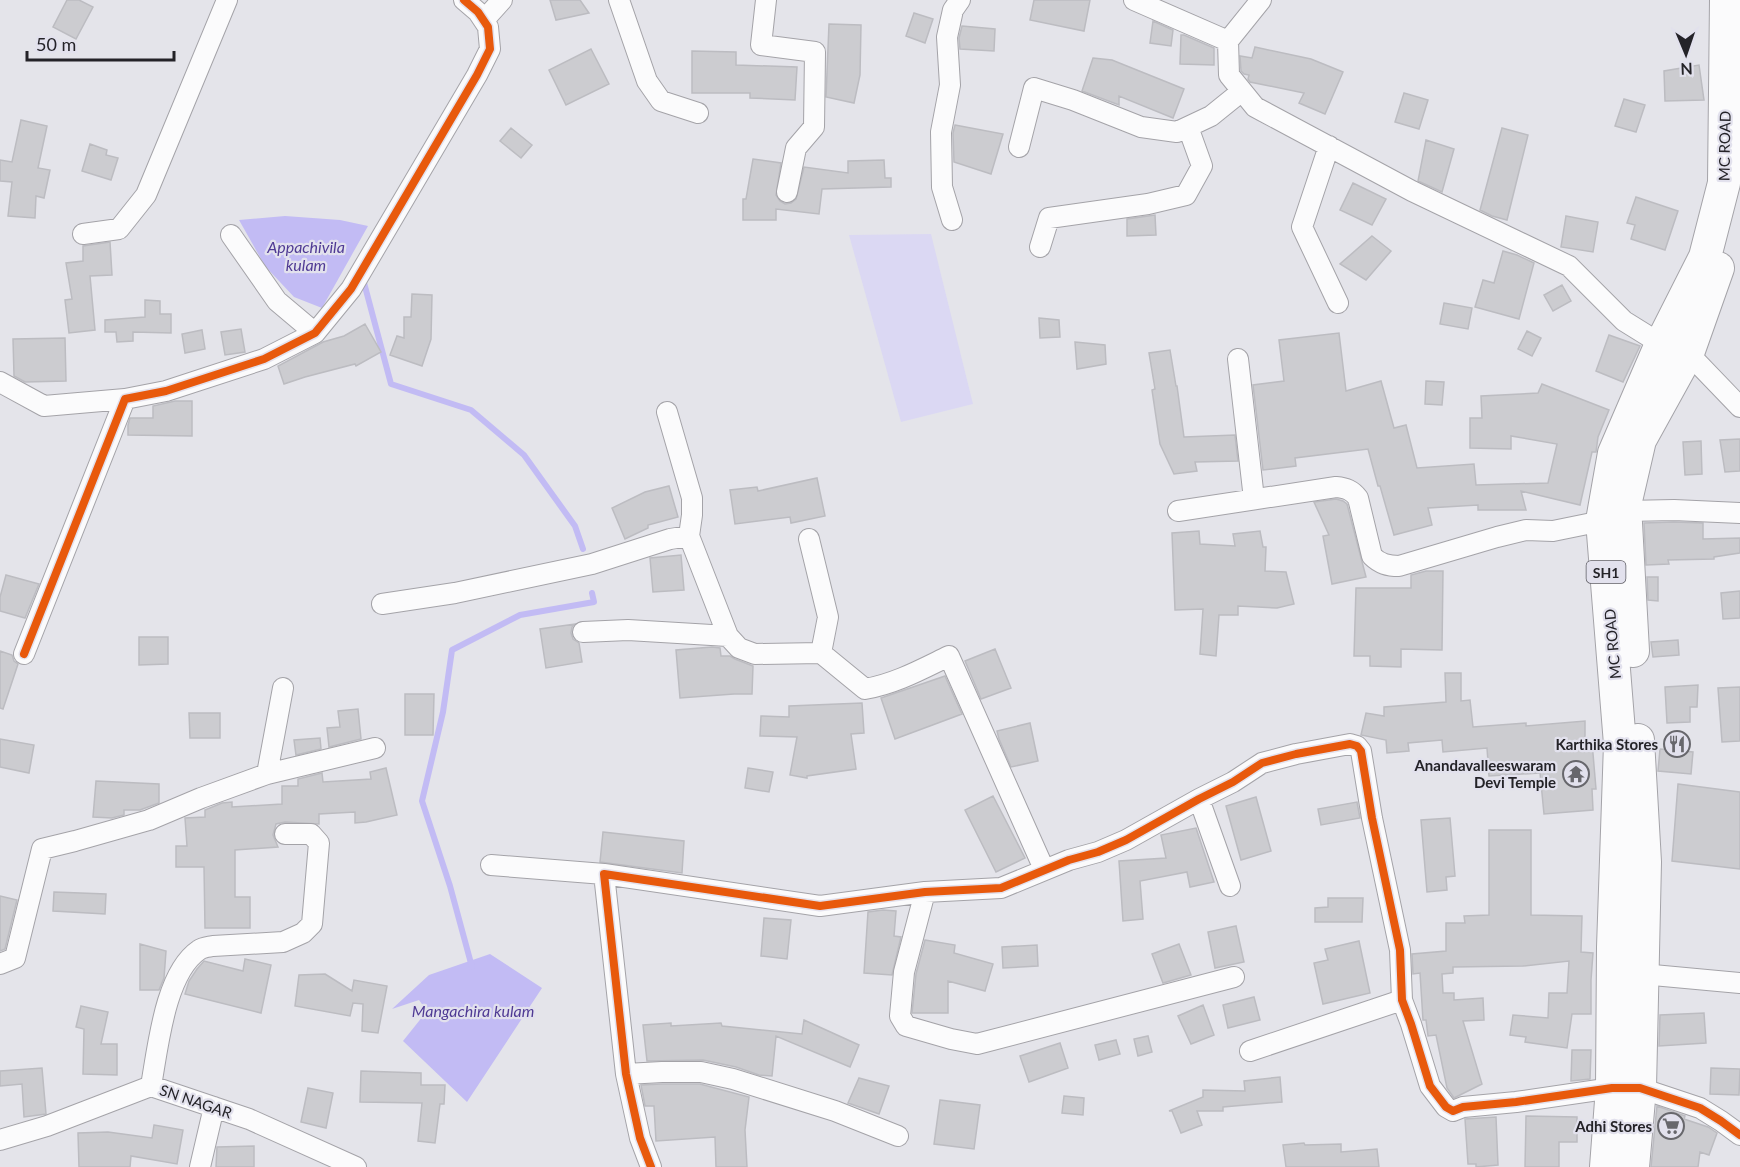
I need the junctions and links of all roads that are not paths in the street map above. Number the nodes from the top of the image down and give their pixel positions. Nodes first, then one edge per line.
1 (226, 0) edge
2 (464, 0) edge
3 (502, 0) edge
4 (619, 0) edge
5 (766, 0) edge
6 (960, 0) edge
7 (1134, 0) edge
8 (1261, 0) edge
9 (1726, 0) edge
10 (484, 20) junction
11 (1228, 40) junction
12 (1242, 91) junction
13 (698, 113) dead end
14 (1188, 127) junction
15 (1329, 146) junction
16 (1018, 147) dead end
17 (1740, 168) edge
18 (787, 192) dead end
19 (952, 220) dead end
20 (83, 234) dead end
21 (231, 235) dead end
22 (1040, 247) dead end
23 (1338, 303) dead end
24 (315, 333) junction
25 (1675, 348) junction
26 (1238, 359) dead end
27 (0, 382) edge
28 (126, 399) junction
29 (1740, 407) edge
30 (667, 412) dead end
31 (1254, 500) junction
32 (1178, 511) dead end
33 (1740, 513) edge
34 (1614, 516) junction
35 (689, 536) junction
36 (809, 539) dead end
37 (382, 604) dead end
38 (583, 632) dead end
39 (728, 636) junction
40 (821, 653) junction
41 (24, 654) dead end
42 (283, 688) dead end
43 (375, 748) dead end
44 (267, 774) junction
45 (1199, 799) junction
46 (285, 834) dead end
47 (492, 866) dead end
48 (1044, 869) junction
49 (604, 874) junction
50 (1230, 886) dead end
51 (925, 892) junction
52 (0, 964) edge
53 (1642, 974) junction
54 (1234, 977) dead end
55 (1740, 983) edge
56 (1402, 1000) junction
57 (1250, 1051) dead end
58 (626, 1074) junction
59 (151, 1086) junction
60 (1626, 1088) junction
61 (214, 1107) junction
62 (1740, 1135) edge
63 (898, 1136) dead end
64 (0, 1140) edge
65 (200, 1167) edge
66 (355, 1167) edge
67 (651, 1167) edge
68 (1606, 1167) edge
69 (1633, 1167) edge

1 - 20 street
2 - 10 street
3 - 10 street
4 - 13 street
5 - 18 street
6 - 19 street
7 - 11 street
8 - 11 street
9 - 25 main road, MC ROAD / SH1
10 - 24 street
11 - 12 street
12 - 14 street
12 - 15 street
14 - 16 street
14 - 22 street
15 - 23 street
15 - 25 street
17 - 25 main road, MC ROAD / SH1
21 - 24 street
24 - 28 street
25 - 29 street
25 - 34 main road, MC ROAD / SH1
26 - 31 street
27 - 28 street
28 - 41 street
30 - 35 street
31 - 32 street
31 - 34 street
33 - 34 street
34 - 53 main road, MC ROAD / SH1
34 - 60 main road, MC ROAD / SH1
35 - 37 street
35 - 39 street
36 - 40 street
38 - 39 street
39 - 40 street
40 - 48 street
42 - 44 street
43 - 44 street
44 - 52 street
45 - 48 street
45 - 50 street
45 - 56 street
46 - 59 street
47 - 49 street
48 - 51 street
49 - 51 street
49 - 58 street
51 - 54 street
53 - 55 street
53 - 60 main road, MC ROAD / SH1
56 - 57 street
56 - 60 street
58 - 63 street
58 - 67 street
59 - 61 street, SN NAGAR
59 - 64 street, SN NAGAR
60 - 62 street
60 - 68 main road, MC ROAD / SH1
60 - 69 main road, MC ROAD / SH1
61 - 65 street
61 - 66 street, SN NAGAR

